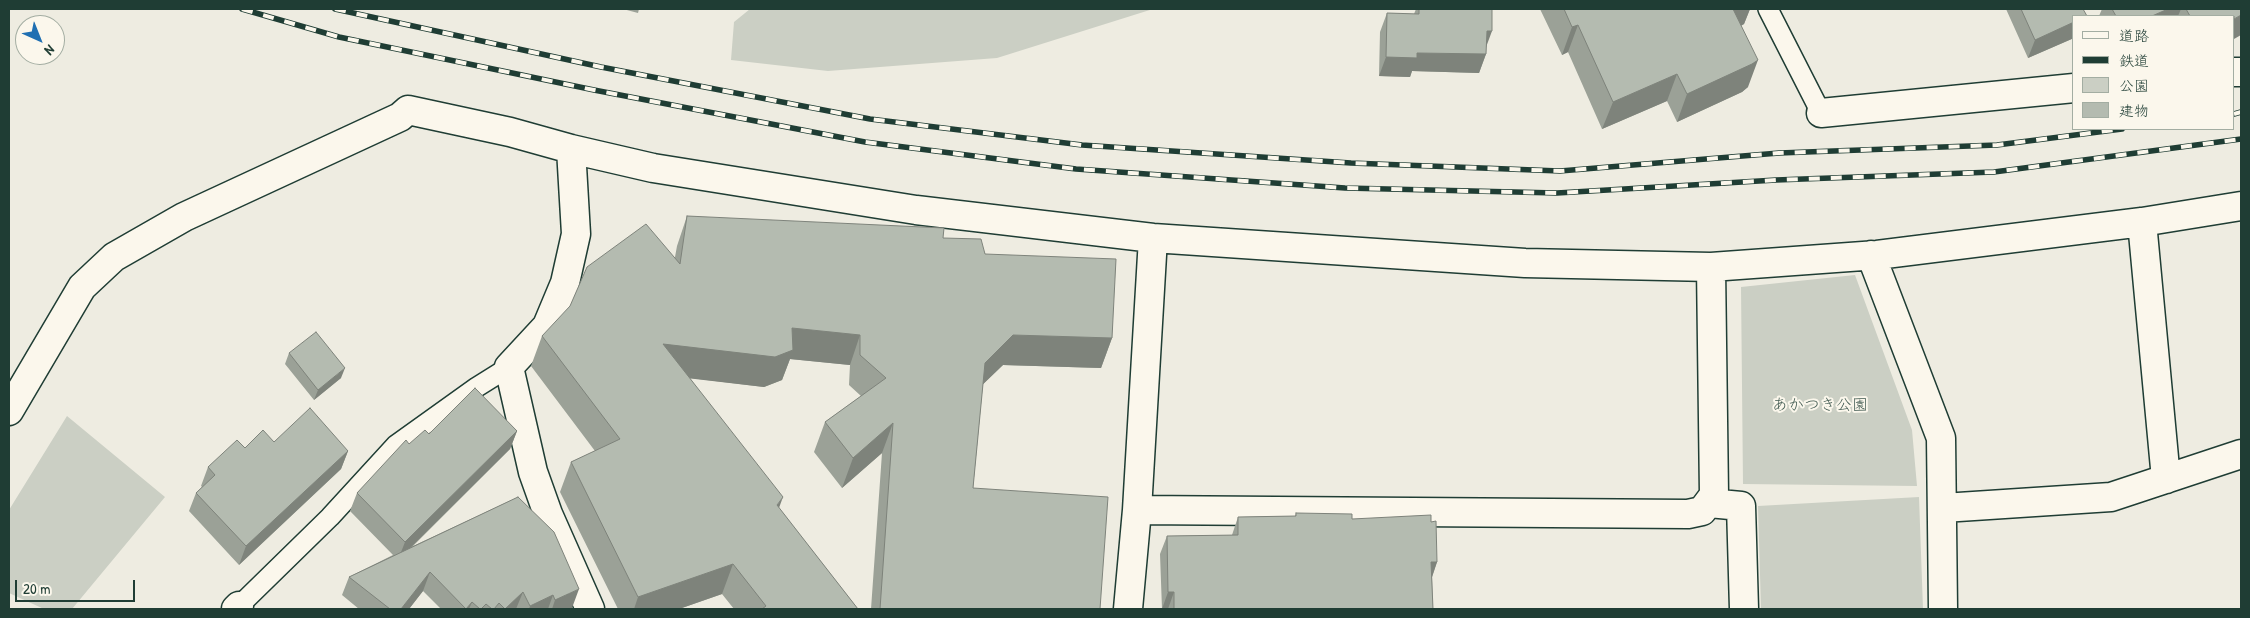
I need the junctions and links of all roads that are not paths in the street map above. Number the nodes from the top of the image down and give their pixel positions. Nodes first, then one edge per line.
1 (1768, 9) edge
2 (2072, 88) edge
3 (1822, 113) joint
4 (571, 149) junction
5 (2241, 206) edge
6 (2142, 222) junction
7 (1153, 238) junction
8 (1871, 255) junction
9 (1711, 267) junction
10 (509, 367) junction
11 (9, 411) edge
12 (2241, 454) edge
13 (2166, 479) junction
14 (1709, 503) junction
15 (1943, 508) junction
16 (1137, 510) junction
17 (237, 608) edge
18 (590, 609) edge
19 (1128, 609) edge
20 (1744, 609) edge
21 (1943, 609) edge

1 - 3 lane
2 - 3 street
4 - 7 street
4 - 10 street
4 - 11 street
5 - 6 street
6 - 8 street
6 - 13 street
7 - 9 street
7 - 16 street
8 - 9 street
8 - 15 street
9 - 14 street
10 - 17 lane
10 - 18 street
12 - 13 street
13 - 15 street
14 - 16 street
14 - 20 street
15 - 21 street
16 - 19 street

